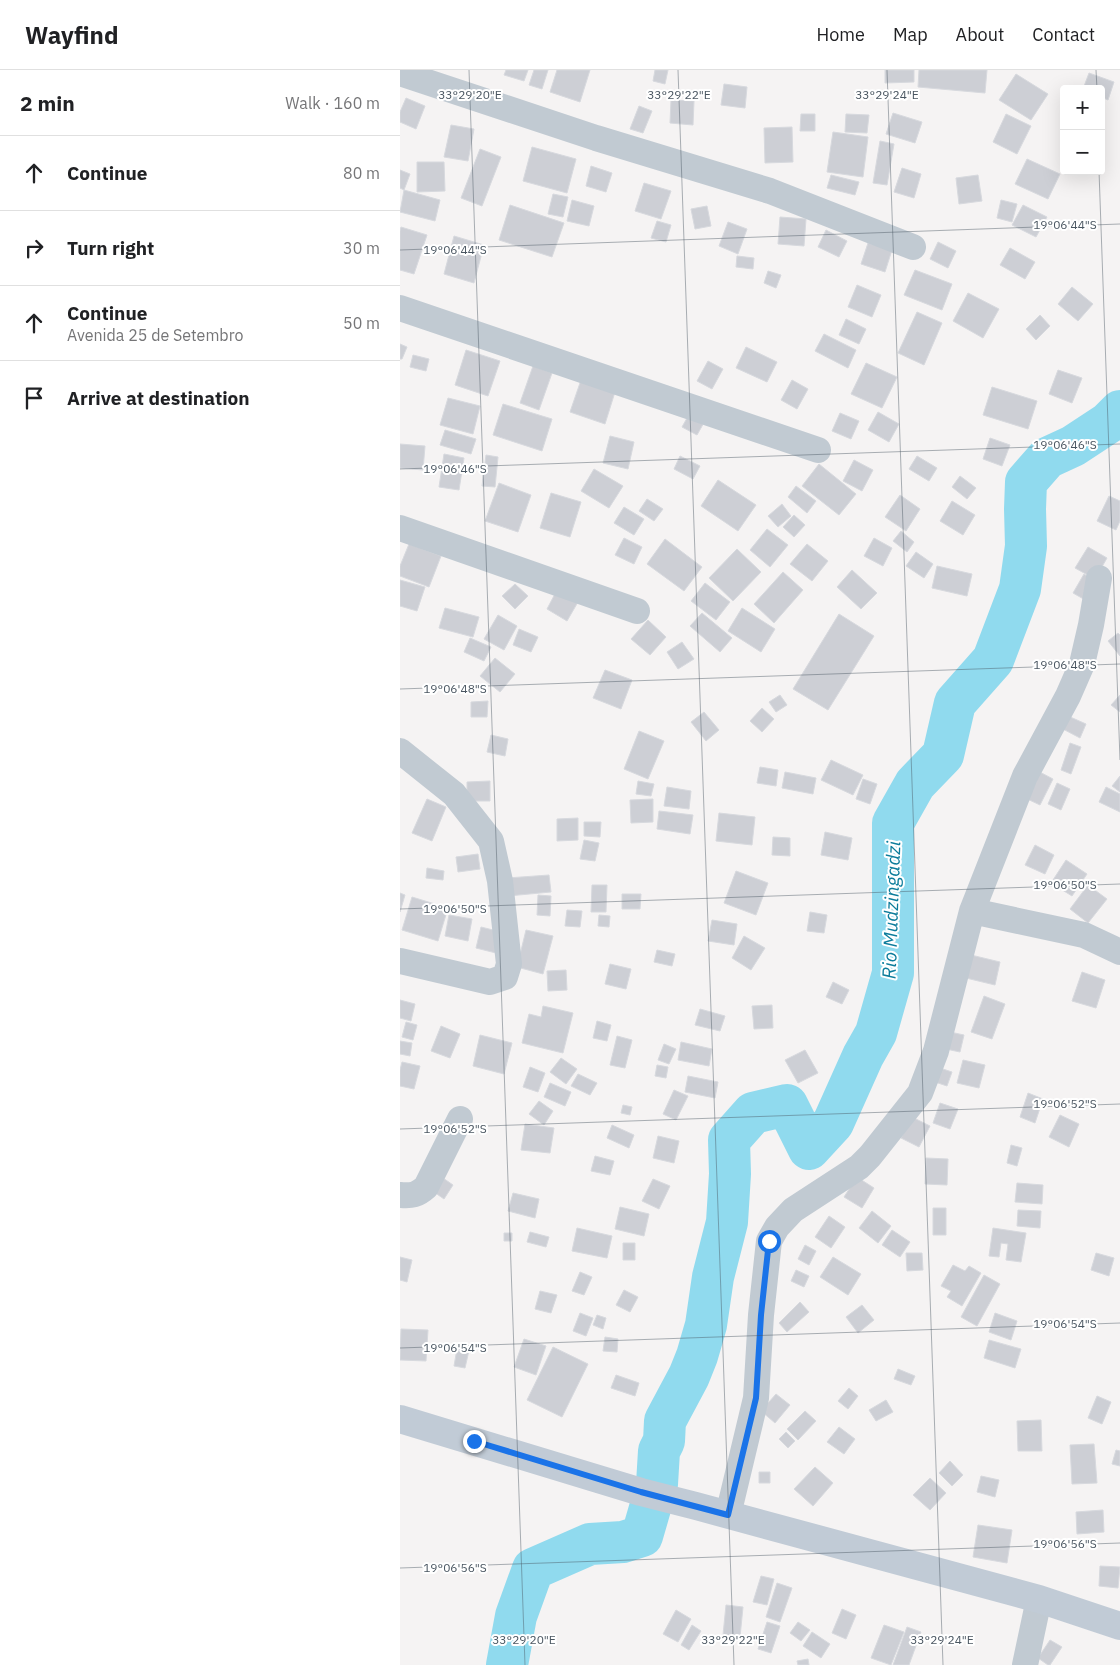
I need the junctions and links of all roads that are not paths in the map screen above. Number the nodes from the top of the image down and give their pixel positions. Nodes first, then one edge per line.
1 (400, 73) edge
2 (913, 247) dead end
3 (400, 308) edge
4 (818, 450) dead end
5 (400, 528) edge
6 (1100, 578) dead end
7 (637, 611) dead end
8 (400, 751) edge
9 (972, 912) junction
10 (1120, 952) edge
11 (400, 961) edge
12 (460, 1119) dead end
13 (400, 1195) edge
14 (400, 1419) edge
15 (728, 1515) junction
16 (1039, 1599) junction
17 (1120, 1626) edge
18 (1025, 1665) edge

1 - 2 street
3 - 4 street
5 - 7 street
6 - 9 street
8 - 11 street
9 - 10 street
9 - 15 street
12 - 13 street
14 - 15 street
15 - 16 street
16 - 17 street
16 - 18 street

